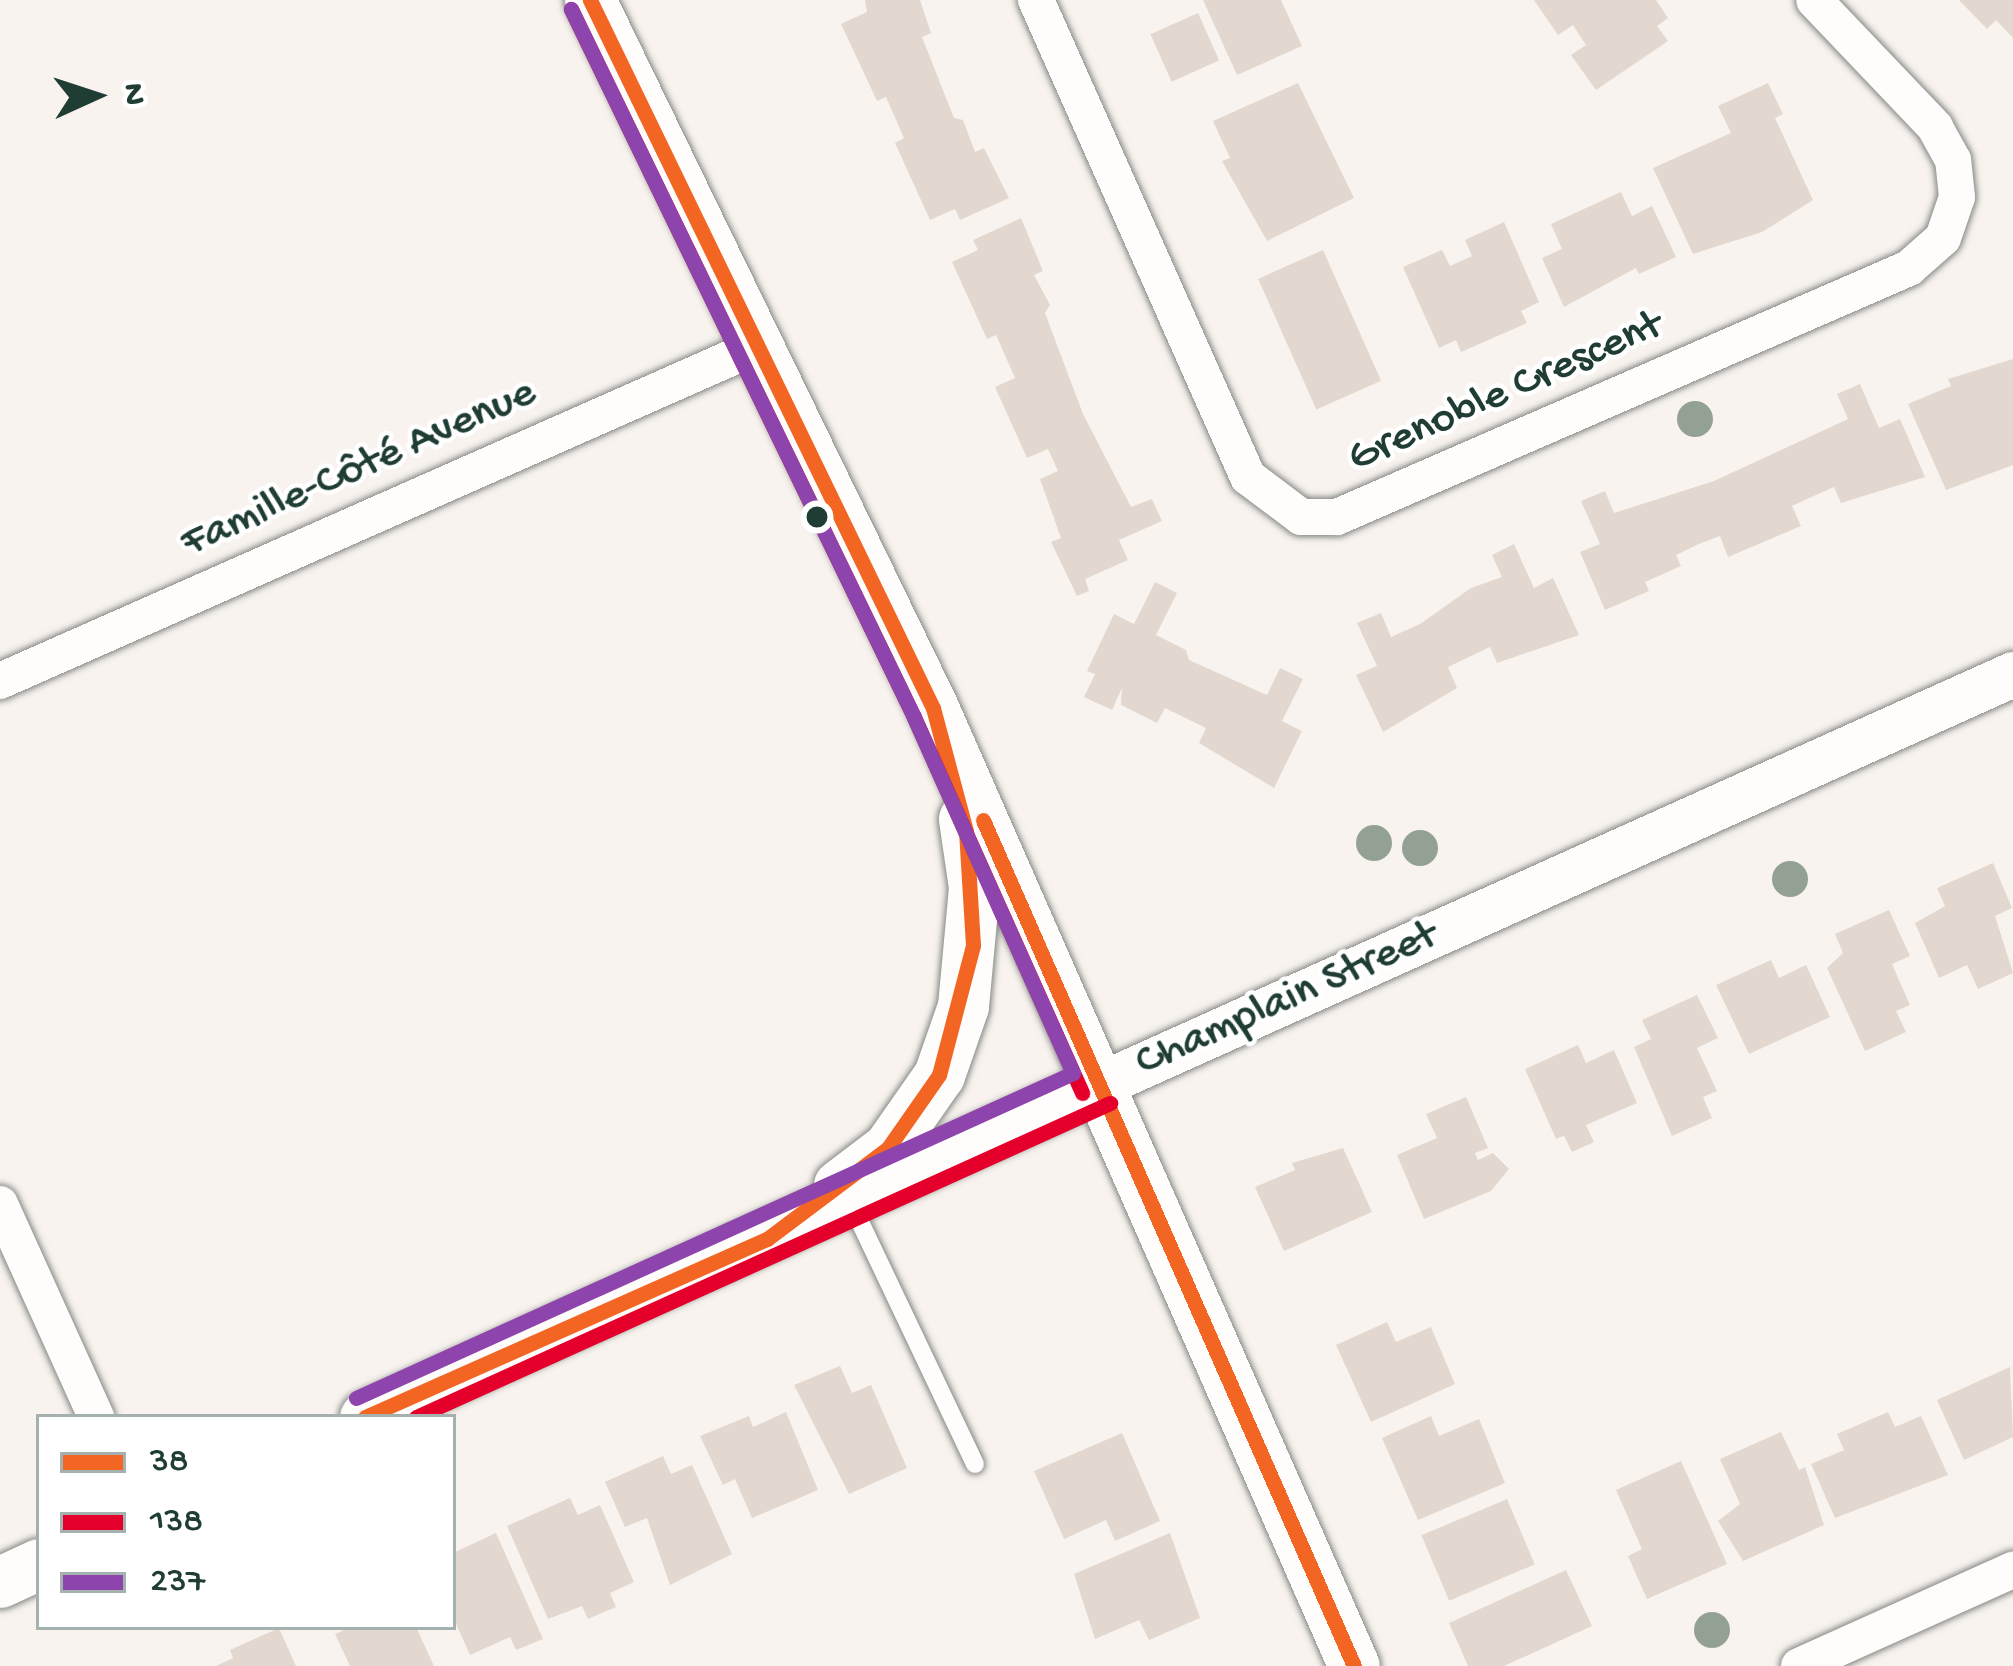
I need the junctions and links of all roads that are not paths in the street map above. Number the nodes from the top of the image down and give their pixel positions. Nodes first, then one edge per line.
1 (590, 0) edge
2 (1036, 0) edge
3 (1814, 0) edge
4 (758, 346) junction
5 (2013, 674) edge
6 (0, 681) edge
7 (933, 708) junction
8 (1101, 1084) junction
9 (851, 1202) junction
10 (0, 1204) edge
11 (767, 1239) junction
12 (94, 1414) edge
13 (372, 1414) edge
14 (975, 1464) dead end
15 (36, 1565) edge
16 (2013, 1570) edge
17 (0, 1582) edge
18 (1354, 1666) edge
19 (1799, 1666) edge

1 - 4 main road
2 - 3 street, Grenoble Crescent
4 - 6 street, Famille-Côté Avenue
4 - 7 main road
5 - 8 street, Champlain Street
7 - 8 main road
7 - 11 main road
8 - 9 main road, Champlain Street
8 - 18 main road
9 - 11 main road, Champlain Street
9 - 14 lane
10 - 12 street
11 - 13 main road, Champlain Street
15 - 17 main road
16 - 19 street

